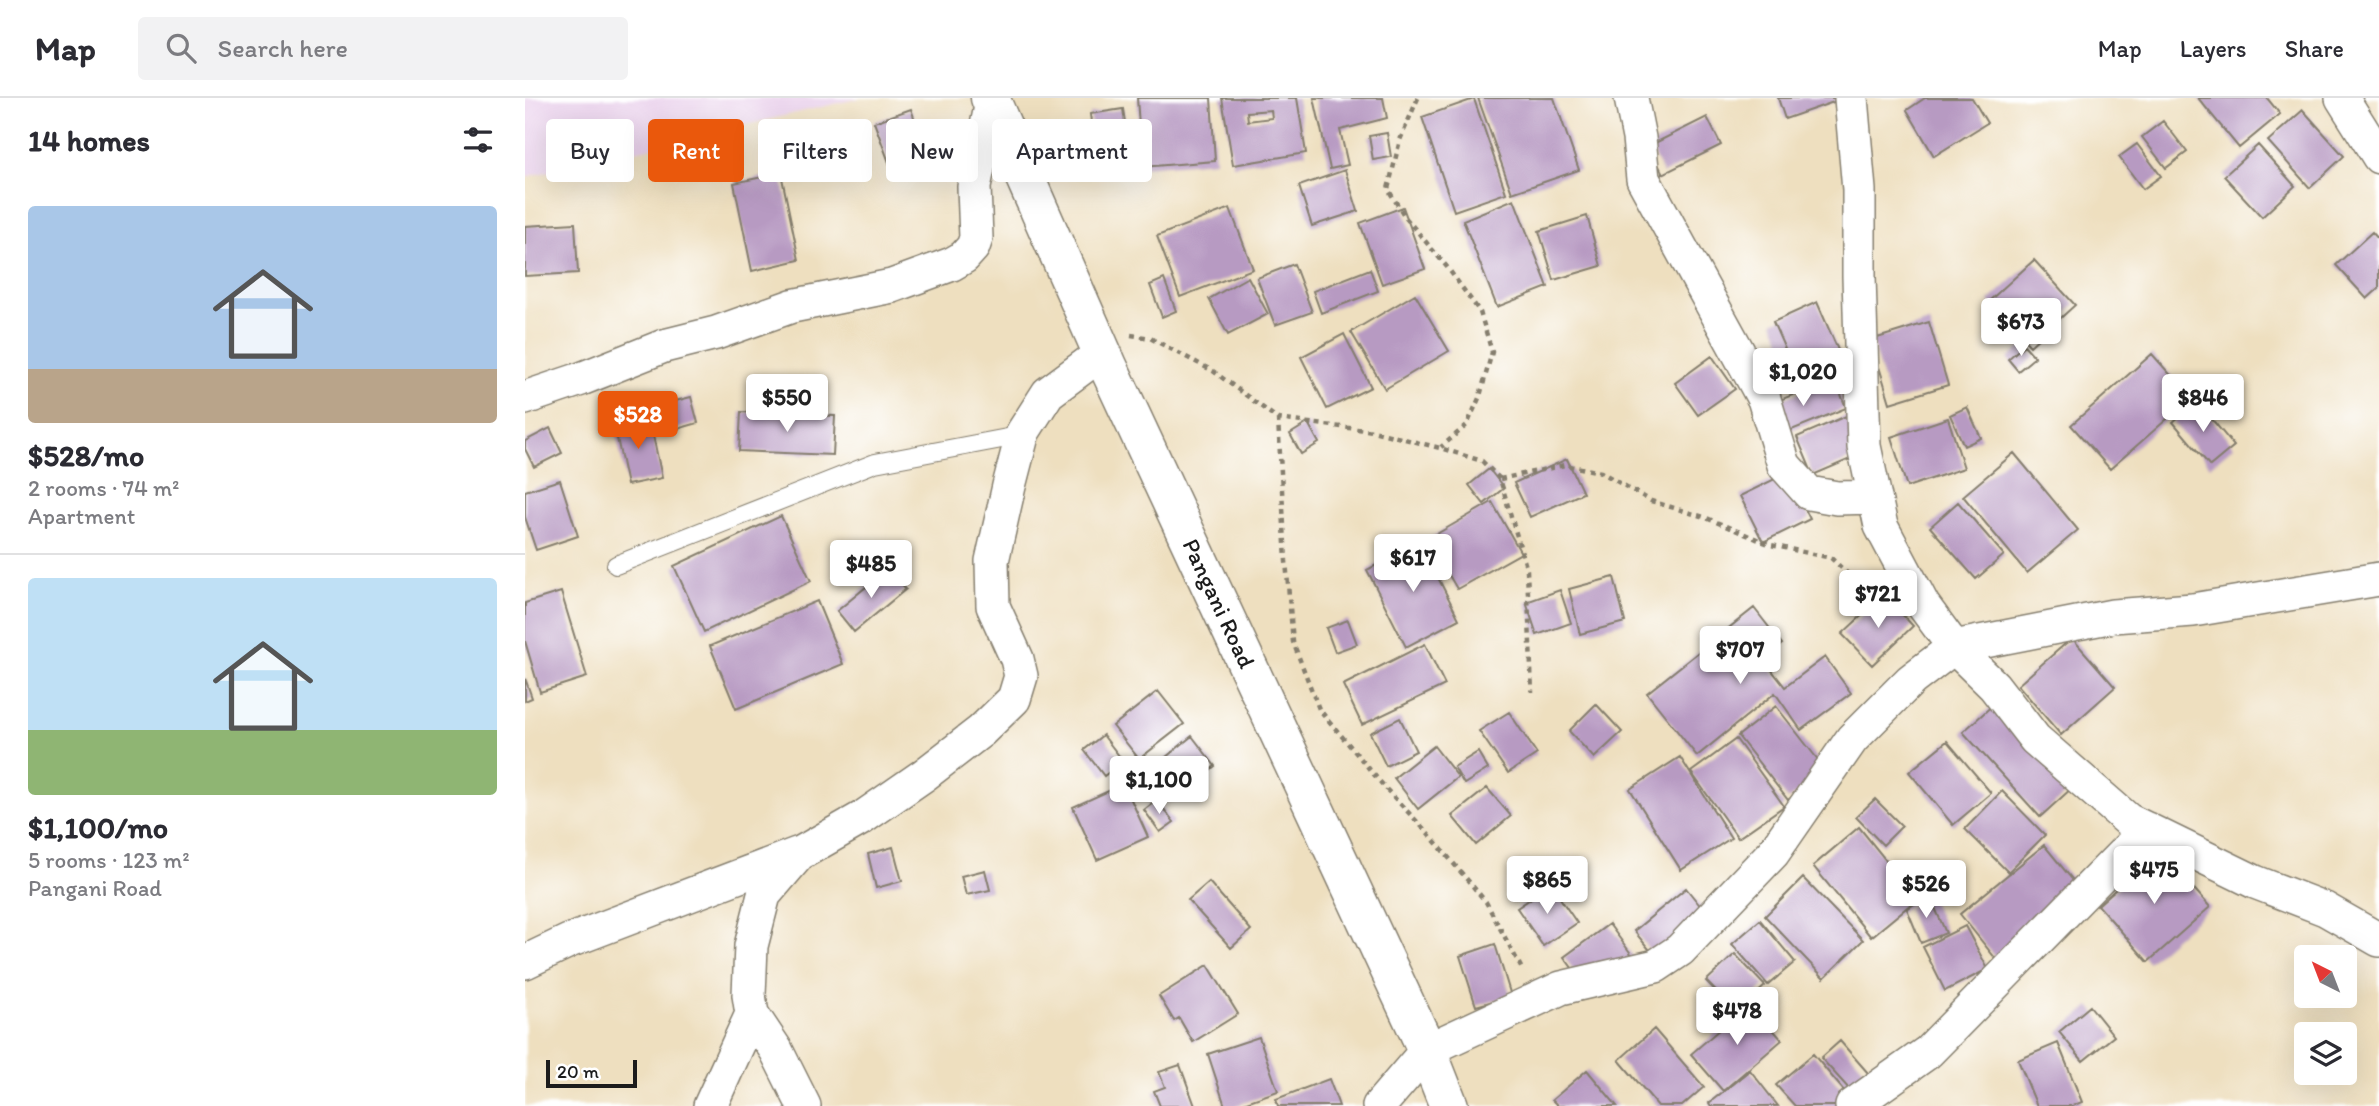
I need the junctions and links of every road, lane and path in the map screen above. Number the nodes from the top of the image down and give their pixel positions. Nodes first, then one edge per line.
1 (1418, 98) edge
2 (1631, 98) edge
3 (1851, 98) edge
4 (2342, 98) edge
5 (991, 100) edge
6 (2379, 157) edge
7 (1097, 341) junction
8 (525, 398) edge
9 (1278, 419) junction
10 (1023, 435) junction
11 (1440, 447) junction
12 (1500, 478) junction
13 (1875, 497) junction
14 (616, 565) dead end
15 (2379, 579) edge
16 (1923, 605) junction
17 (1954, 647) junction
18 (1532, 692) dead end
19 (2147, 830) junction
20 (799, 854) junction
21 (2379, 940) edge
22 (525, 962) edge
23 (1537, 1000) junction
24 (752, 1014) junction
25 (1427, 1051) junction
26 (711, 1106) edge
27 (804, 1106) edge
28 (1379, 1106) edge
29 (1449, 1106) edge
30 (1852, 1106) edge

1 - 11 path
2 - 13 street
3 - 13 street
4 - 6 street
5 - 7 main road, Pangani Road
5 - 8 street
7 - 9 path
7 - 10 street
7 - 25 main road, Pangani Road
9 - 11 path
9 - 23 path
10 - 14 lane
10 - 20 street
11 - 12 path
12 - 16 path
12 - 18 path
13 - 16 street
15 - 17 street
16 - 17 street
17 - 19 street
17 - 23 street
19 - 21 street
19 - 30 street
20 - 22 street
20 - 24 street
23 - 25 street
24 - 26 street
24 - 27 street
25 - 28 street
25 - 29 main road, Pangani Road

